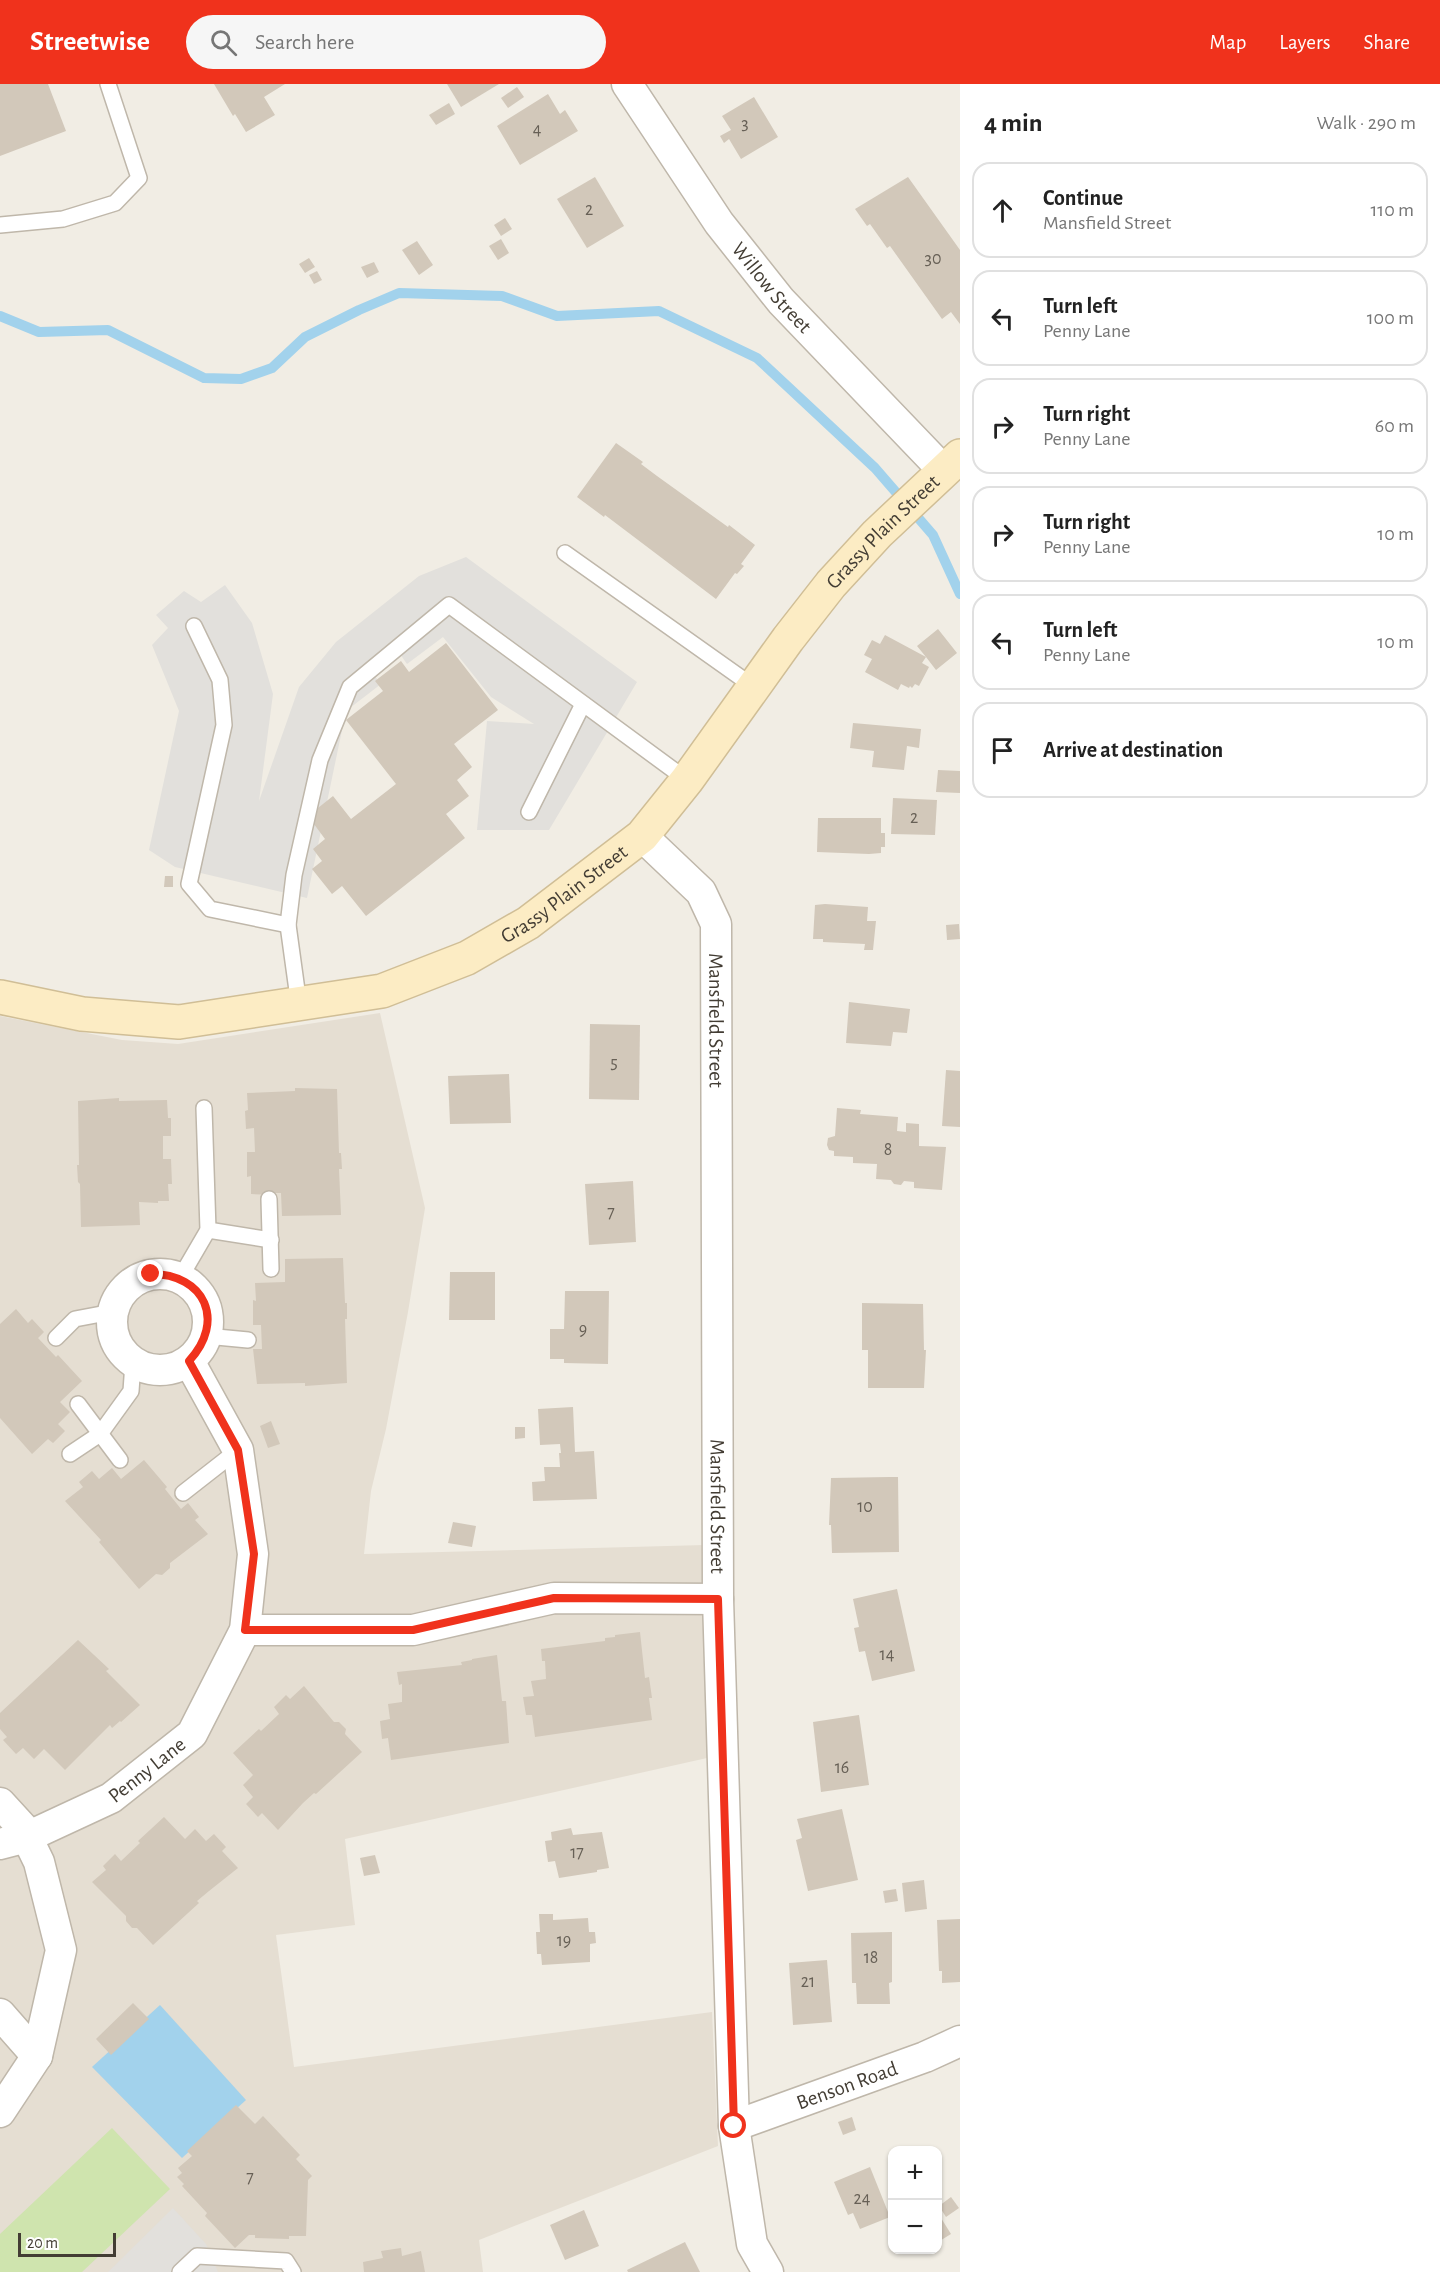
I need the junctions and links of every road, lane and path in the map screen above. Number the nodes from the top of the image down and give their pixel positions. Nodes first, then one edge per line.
1 (108, 84) edge
2 (627, 84) edge
3 (0, 225) edge
4 (951, 463) edge
5 (565, 553) dead end
6 (194, 626) dead end
7 (754, 687) junction
8 (583, 704) junction
9 (687, 780) junction
10 (529, 812) dead end
11 (642, 836) junction
12 (288, 925) junction
13 (0, 996) edge
14 (299, 1005) junction
15 (204, 1108) dead end
16 (269, 1199) dead end
17 (208, 1230) junction
18 (271, 1240) junction
19 (271, 1269) dead end
20 (180, 1278) junction
21 (112, 1312) junction
22 (206, 1336) junction
23 (56, 1338) dead end
24 (249, 1340) dead end
25 (189, 1361) junction
26 (133, 1363) junction
27 (78, 1404) dead end
28 (100, 1434) junction
29 (238, 1450) junction
30 (70, 1454) dead end
31 (120, 1460) dead end
32 (183, 1493) dead end
33 (718, 1599) junction
34 (245, 1630) junction
35 (0, 1803) edge
36 (13, 1840) edge
37 (0, 2014) edge
38 (960, 2041) edge
39 (38, 2056) junction
40 (0, 2112) edge
41 (734, 2126) junction
42 (180, 2272) edge
43 (294, 2272) edge
44 (768, 2272) edge

1 - 3 lane
2 - 4 street, Willow Street
4 - 7 main road, Grassy Plain Street
5 - 7 lane
6 - 12 lane
7 - 9 main road, Grassy Plain Street
8 - 9 lane
8 - 10 lane
8 - 12 lane
9 - 11 main road, Grassy Plain Street
11 - 14 main road, Grassy Plain Street
11 - 33 street, Mansfield Street
12 - 14 lane
13 - 14 main road, Grassy Plain Street
15 - 17 lane
16 - 18 lane
17 - 18 lane
17 - 20 lane
18 - 19 lane
20 - 21 street
20 - 22 street
21 - 23 lane
21 - 26 street
22 - 24 lane
22 - 25 street
25 - 26 street
25 - 29 street, Penny Lane
26 - 28 lane
27 - 28 lane
28 - 30 lane
28 - 31 lane
29 - 32 lane
29 - 34 street, Penny Lane
33 - 34 street
33 - 41 street, Mansfield Street
34 - 36 street, Penny Lane
35 - 36 street
36 - 39 street
37 - 39 street
38 - 41 street, Benson Road
39 - 40 street
41 - 44 street, Mansfield Street
42 - 43 lane

